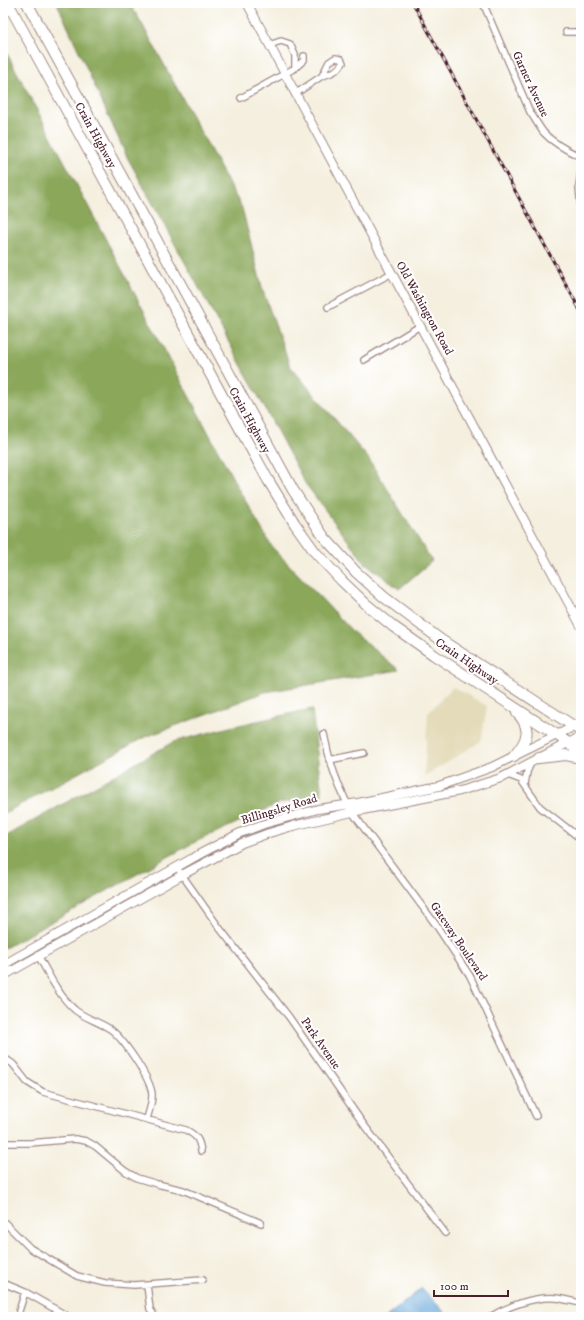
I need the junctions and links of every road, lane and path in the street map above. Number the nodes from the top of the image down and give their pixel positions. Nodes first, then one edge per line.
1 (247, 3) edge
2 (484, 3) edge
3 (28, 4) edge
4 (11, 8) edge
5 (566, 32) dead end
6 (581, 32) edge
7 (269, 45) junction
8 (304, 56) dead end
9 (295, 68) junction
10 (284, 74) junction
11 (322, 76) dead end
12 (295, 94) junction
13 (241, 98) dead end
14 (581, 157) edge
15 (581, 171) edge
16 (135, 199) junction
17 (118, 205) junction
18 (581, 208) edge
19 (392, 273) junction
20 (328, 307) dead end
21 (420, 326) junction
22 (364, 360) dead end
23 (581, 626) edge
24 (508, 704) junction
25 (579, 727) edge
26 (324, 734) dead end
27 (557, 735) junction
28 (581, 737) edge
29 (568, 742) junction
30 (581, 752) edge
31 (364, 754) dead end
32 (514, 756) junction
33 (581, 758) edge
34 (329, 760) junction
35 (535, 760) junction
36 (508, 775) junction
37 (525, 784) junction
38 (348, 804) junction
39 (352, 812) junction
40 (581, 839) edge
41 (177, 867) junction
42 (182, 875) junction
43 (39, 957) junction
44 (3, 965) edge
45 (3, 976) edge
46 (3, 1058) edge
47 (536, 1116) dead end
48 (147, 1119) junction
49 (3, 1143) edge
50 (201, 1151) dead end
51 (3, 1221) edge
52 (262, 1223) dead end
53 (445, 1233) dead end
54 (203, 1280) dead end
55 (3, 1283) edge
56 (147, 1285) junction
57 (25, 1292) junction
58 (581, 1303) edge
59 (19, 1317) edge
60 (69, 1317) edge
61 (155, 1317) edge
62 (490, 1317) edge

1 - 7 main road, Old Washington Road
2 - 14 street, Garner Avenue
3 - 4 highway
3 - 16 highway, Crain Highway
4 - 17 highway, Crain Highway
5 - 6 street
7 - 9 street
7 - 10 main road, Old Washington Road
8 - 9 street
9 - 10 street
10 - 12 main road, Old Washington Road
10 - 13 street
11 - 12 street
12 - 19 main road, Old Washington Road
15 - 18 street
16 - 17 highway
16 - 25 highway, Crain Highway
17 - 24 highway, Crain Highway
19 - 20 street
19 - 21 main road, Old Washington Road
21 - 22 street
21 - 23 main road, Old Washington Road
24 - 27 highway, Crain Highway
24 - 32 highway
25 - 27 main road, Billingsley Road
26 - 34 street, Gateway Boulevard
27 - 29 highway, Crain Highway
27 - 32 main road, Billingsley Road
28 - 29 main road, Billingsley Road
29 - 30 highway, Crain Highway
29 - 35 main road, Billingsley Road
31 - 34 street
32 - 38 main road, Billingsley Road
33 - 35 highway
34 - 38 street, Gateway Boulevard
35 - 36 main road, Billingsley Road
35 - 37 street
36 - 37 street
36 - 39 main road, Billingsley Road
37 - 40 street
38 - 39 street, Gateway Boulevard
38 - 41 main road, Billingsley Road
39 - 42 main road, Billingsley Road
39 - 47 street, Gateway Boulevard
41 - 42 street, Park Avenue
41 - 44 main road, Billingsley Road
42 - 43 main road, Billingsley Road
42 - 53 street, Park Avenue
43 - 45 main road, Billingsley Road
43 - 48 street
46 - 48 street
48 - 50 street
49 - 52 street
51 - 56 street
54 - 56 street
55 - 57 street
56 - 61 street
57 - 59 street
57 - 60 street
58 - 62 street

